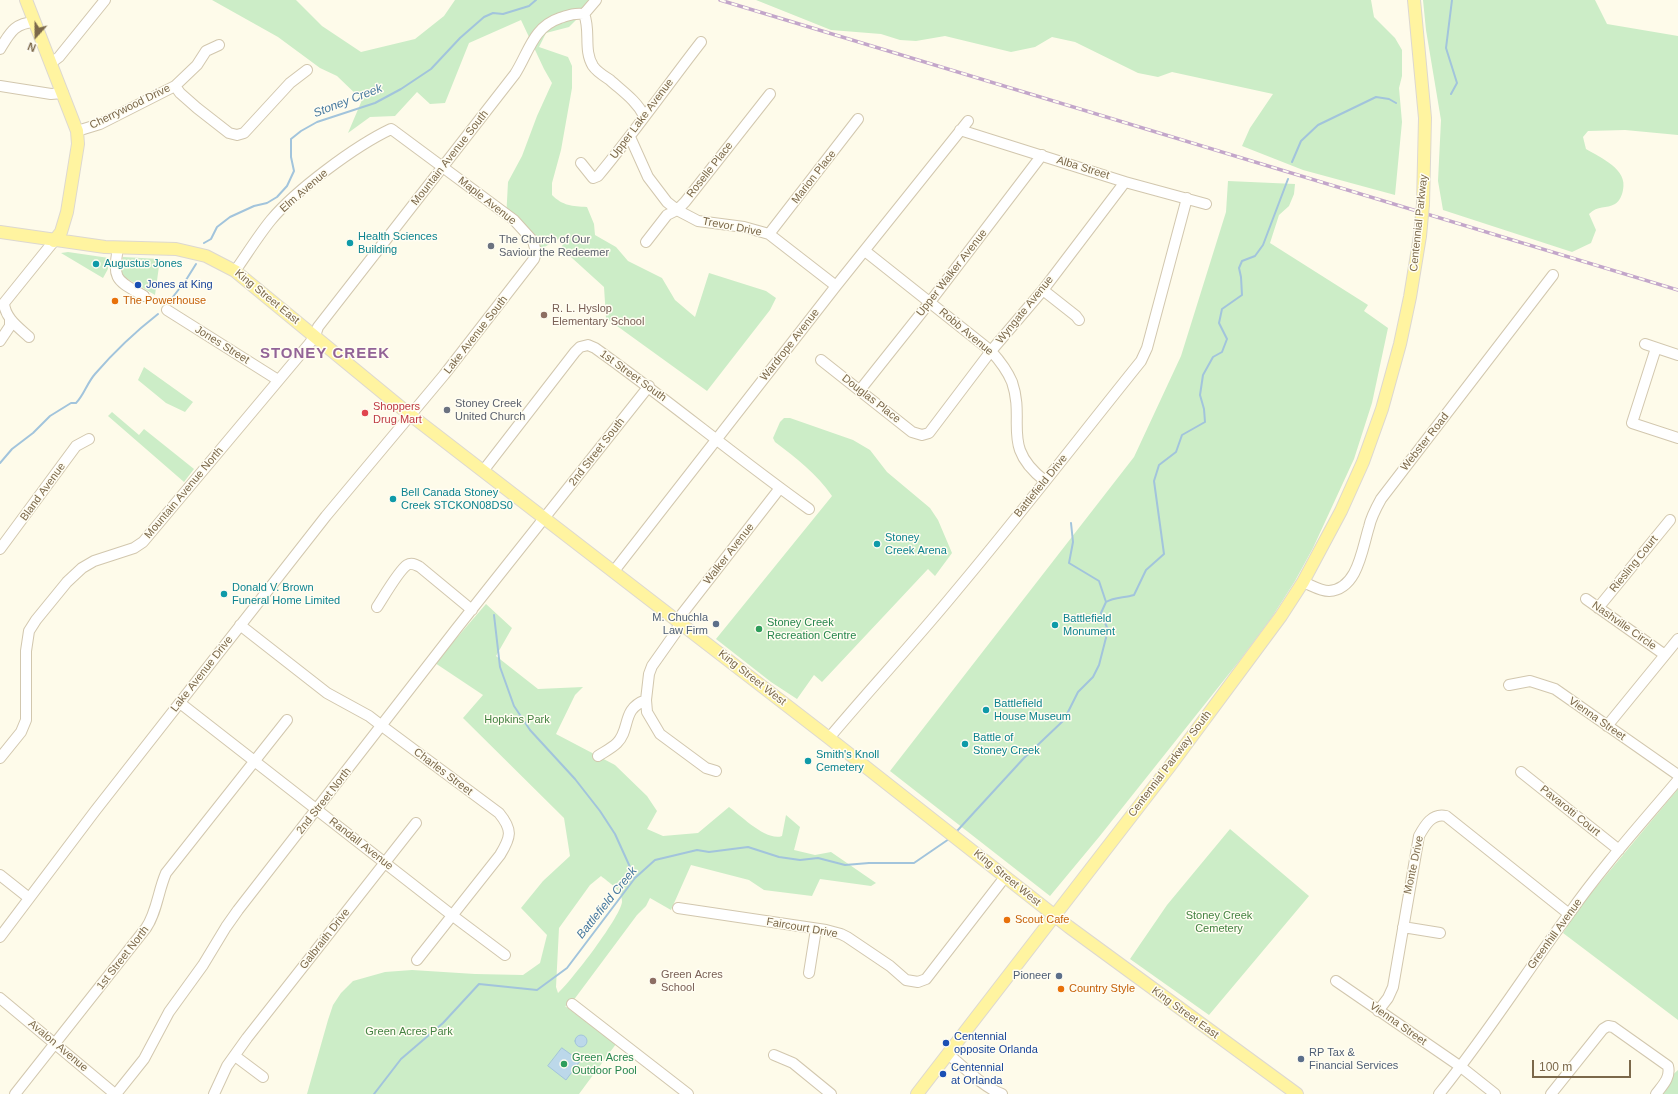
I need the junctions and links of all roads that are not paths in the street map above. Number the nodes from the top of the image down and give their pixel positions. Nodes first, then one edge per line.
1 (26, 0) edge
2 (105, 0) edge
3 (596, 0) edge
4 (1414, 0) edge
5 (584, 14) junction
6 (35, 22) junction
7 (701, 42) dead end
8 (218, 44) dead end
9 (0, 49) edge
10 (51, 63) junction
11 (307, 70) dead end
12 (0, 86) edge
13 (175, 86) junction
14 (63, 93) junction
15 (770, 94) dead end
16 (644, 116) junction
17 (858, 120) dead end
18 (968, 121) dead end
19 (390, 129) joint
20 (960, 130) junction
21 (77, 131) junction
22 (630, 137) junction
23 (1042, 156) junction
24 (581, 163) dead end
25 (443, 167) junction
26 (1125, 182) junction
27 (1187, 198) junction
28 (1206, 204) dead end
29 (678, 210) junction
30 (0, 232) edge
31 (770, 234) junction
32 (54, 241) junction
33 (646, 242) dead end
34 (118, 248) junction
35 (865, 251) junction
36 (536, 252) joint
37 (235, 271) junction
38 (1554, 275) dead end
39 (836, 286) junction
40 (1043, 290) junction
41 (144, 296) dead end
42 (930, 302) junction
43 (167, 310) dead end
44 (10, 320) junction
45 (1079, 320) dead end
46 (315, 336) junction
47 (29, 337) dead end
48 (0, 341) edge
49 (1645, 344) dead end
50 (1656, 348) junction
51 (991, 351) junction
52 (1678, 355) edge
53 (821, 360) dead end
54 (278, 380) junction
55 (649, 386) junction
56 (860, 390) junction
57 (1382, 410) joint
58 (410, 414) junction
59 (922, 435) joint
60 (90, 438) dead end
61 (1678, 438) edge
62 (716, 440) junction
63 (483, 471) junction
64 (1045, 481) junction
65 (780, 488) junction
66 (809, 508) dead end
67 (545, 517) junction
68 (1670, 520) dead end
69 (0, 549) edge
70 (614, 571) junction
71 (1303, 582) junction
72 (1586, 599) dead end
73 (377, 607) dead end
74 (1598, 608) junction
75 (472, 610) junction
76 (679, 621) junction
77 (240, 625) junction
78 (1678, 639) edge
79 (1665, 655) junction
80 (1509, 685) dead end
81 (646, 700) junction
82 (180, 703) junction
83 (287, 720) dead end
84 (382, 726) junction
85 (1607, 726) junction
86 (829, 738) junction
87 (598, 756) dead end
88 (0, 758) edge
89 (254, 761) junction
90 (716, 770) dead end
91 (1522, 772) dead end
92 (1678, 775) edge
93 (1678, 780) edge
94 (317, 810) junction
95 (416, 823) dead end
96 (1619, 850) junction
97 (385, 863) junction
98 (0, 875) edge
99 (1005, 877) junction
100 (29, 898) junction
101 (678, 908) dead end
102 (1568, 914) junction
103 (1054, 915) junction
104 (453, 916) junction
105 (1402, 927) junction
106 (816, 929) junction
107 (1440, 933) dead end
108 (0, 937) edge
109 (506, 955) dead end
110 (417, 960) dead end
111 (809, 973) dead end
112 (1336, 981) dead end
113 (0, 998) edge
114 (572, 1004) dead end
115 (1378, 1011) junction
116 (56, 1044) junction
117 (774, 1054) dead end
118 (948, 1054) junction
119 (235, 1056) junction
120 (1461, 1067) junction
121 (263, 1077) dead end
122 (15, 1094) edge
123 (115, 1094) edge
124 (214, 1094) edge
125 (688, 1094) edge
126 (831, 1094) edge
127 (917, 1094) edge
128 (1002, 1094) edge
129 (1297, 1094) edge
130 (1439, 1094) edge
131 (1495, 1094) edge
132 (1551, 1094) edge
133 (1656, 1094) edge

1 - 6 main road
2 - 10 street
3 - 5 street
4 - 57 main road, Centennial Parkway, bridge
5 - 16 street
5 - 25 street, Mountain Avenue South
6 - 9 street
6 - 10 main road
7 - 16 street, Upper Lake Avenue
8 - 13 street
10 - 14 main road
11 - 13 street, Cherrywood Drive
12 - 14 street
13 - 21 street, Cherrywood Drive
14 - 21 main road
15 - 29 street, Roselle Place
16 - 22 street, Upper Lake Avenue
17 - 31 street, Marion Place
18 - 20 street, Wardrope Avenue
19 - 25 street, Maple Avenue
19 - 37 street, Elm Avenue
20 - 23 street, Alba Street
20 - 35 street, Wardrope Avenue
21 - 32 main road
22 - 24 street, Upper Lake Avenue
22 - 29 street, Trevor Drive
23 - 26 street, Alba Street
23 - 42 street, Upper Walker Avenue
25 - 36 street, Maple Avenue
25 - 46 street, Mountain Avenue South
26 - 27 street, Alba Street
26 - 40 street, Wyngate Avenue
27 - 28 street, Alba Street
27 - 64 street, Battlefield Drive
29 - 31 street, Trevor Drive
29 - 33 street, Roselle Place
30 - 32 main road, King Street East
31 - 39 street, Trevor Drive
32 - 34 main road, King Street East
32 - 44 street
34 - 37 main road, King Street East
34 - 41 street
35 - 39 street, Wardrope Avenue
35 - 42 street, Robb Avenue
36 - 58 street, Lake Avenue South
37 - 46 main road, King Street East
38 - 71 street, Webster Road
39 - 62 street, Wardrope Avenue
40 - 45 street
40 - 51 street, Wyngate Avenue
42 - 51 street, Robb Avenue
42 - 56 street, Upper Walker Avenue
43 - 54 street, Jones Street
44 - 47 street
44 - 48 street
46 - 54 street, Mountain Avenue North
46 - 58 main road, King Street East
49 - 50 street
50 - 52 street
50 - 61 street
51 - 59 street, Wyngate Avenue
51 - 64 street, Robb Avenue
53 - 56 street, Douglas Place
54 - 88 street, Mountain Avenue North
55 - 62 street, 1st Street South
55 - 63 street, 1st Street South
55 - 67 street, 2nd Street South
56 - 59 street, Douglas Place
57 - 71 main road, Centennial Parkway South
58 - 63 main road, King Street West
58 - 77 street, Lake Avenue Drive
60 - 69 street, Bland Avenue
62 - 65 street, 1st Street South
62 - 70 street, Wardrope Avenue
63 - 67 main road, King Street West
64 - 86 street, Battlefield Drive
65 - 66 street, 1st Street South
65 - 76 street, Walker Avenue
67 - 70 main road, King Street West
67 - 75 street, 2nd Street North
68 - 74 street, Riesling Court
70 - 76 main road, King Street West
71 - 103 main road, Centennial Parkway South
72 - 74 street, Nashville Circle
73 - 75 street
74 - 79 street, Nashville Circle
75 - 84 street, 2nd Street North
76 - 81 street, Walker Avenue
76 - 86 main road, King Street West
77 - 82 street, Lake Avenue Drive
77 - 84 street, Charles Street
78 - 79 street, Nashville Circle
79 - 85 street
80 - 85 street, Vienna Street
81 - 87 street
81 - 90 street
82 - 89 street, Randall Avenue
82 - 100 street, Lake Avenue Drive
83 - 89 street, 1st Street North
84 - 94 street, 2nd Street North
84 - 104 street, Charles Street
85 - 92 street, Vienna Street
86 - 99 main road, King Street West
89 - 94 street, Randall Avenue
89 - 116 street, 1st Street North
91 - 96 street, Pavarotti Court
93 - 96 street, Greenhill Avenue
94 - 97 street, Randall Avenue
94 - 123 street, 2nd Street North
95 - 97 street, Galbraith Drive
96 - 102 street, Greenhill Avenue
97 - 104 street, Randall Avenue
97 - 119 street, Galbraith Drive
98 - 100 street
99 - 103 main road, King Street West
99 - 106 street, Faircourt Drive
100 - 108 street, Lake Avenue Drive
101 - 106 street, Faircourt Drive
102 - 105 street, Monte Drive
102 - 120 street, Greenhill Avenue
103 - 118 main road, Centennial Parkway South
103 - 129 main road, King Street East
104 - 109 street, Randall Avenue
104 - 110 street, Charles Street
105 - 107 street
105 - 115 street, Monte Drive
106 - 111 street
112 - 115 street, Vienna Street
113 - 116 street, Avalon Avenue
114 - 125 street
115 - 120 street, Vienna Street
116 - 122 street, 1st Street North
116 - 123 street, Avalon Avenue
117 - 126 street
118 - 127 main road, Centennial Parkway South
118 - 128 street
119 - 121 street
119 - 124 street, Galbraith Drive
120 - 130 street, Greenhill Avenue
120 - 131 street, Vienna Street
132 - 133 street

